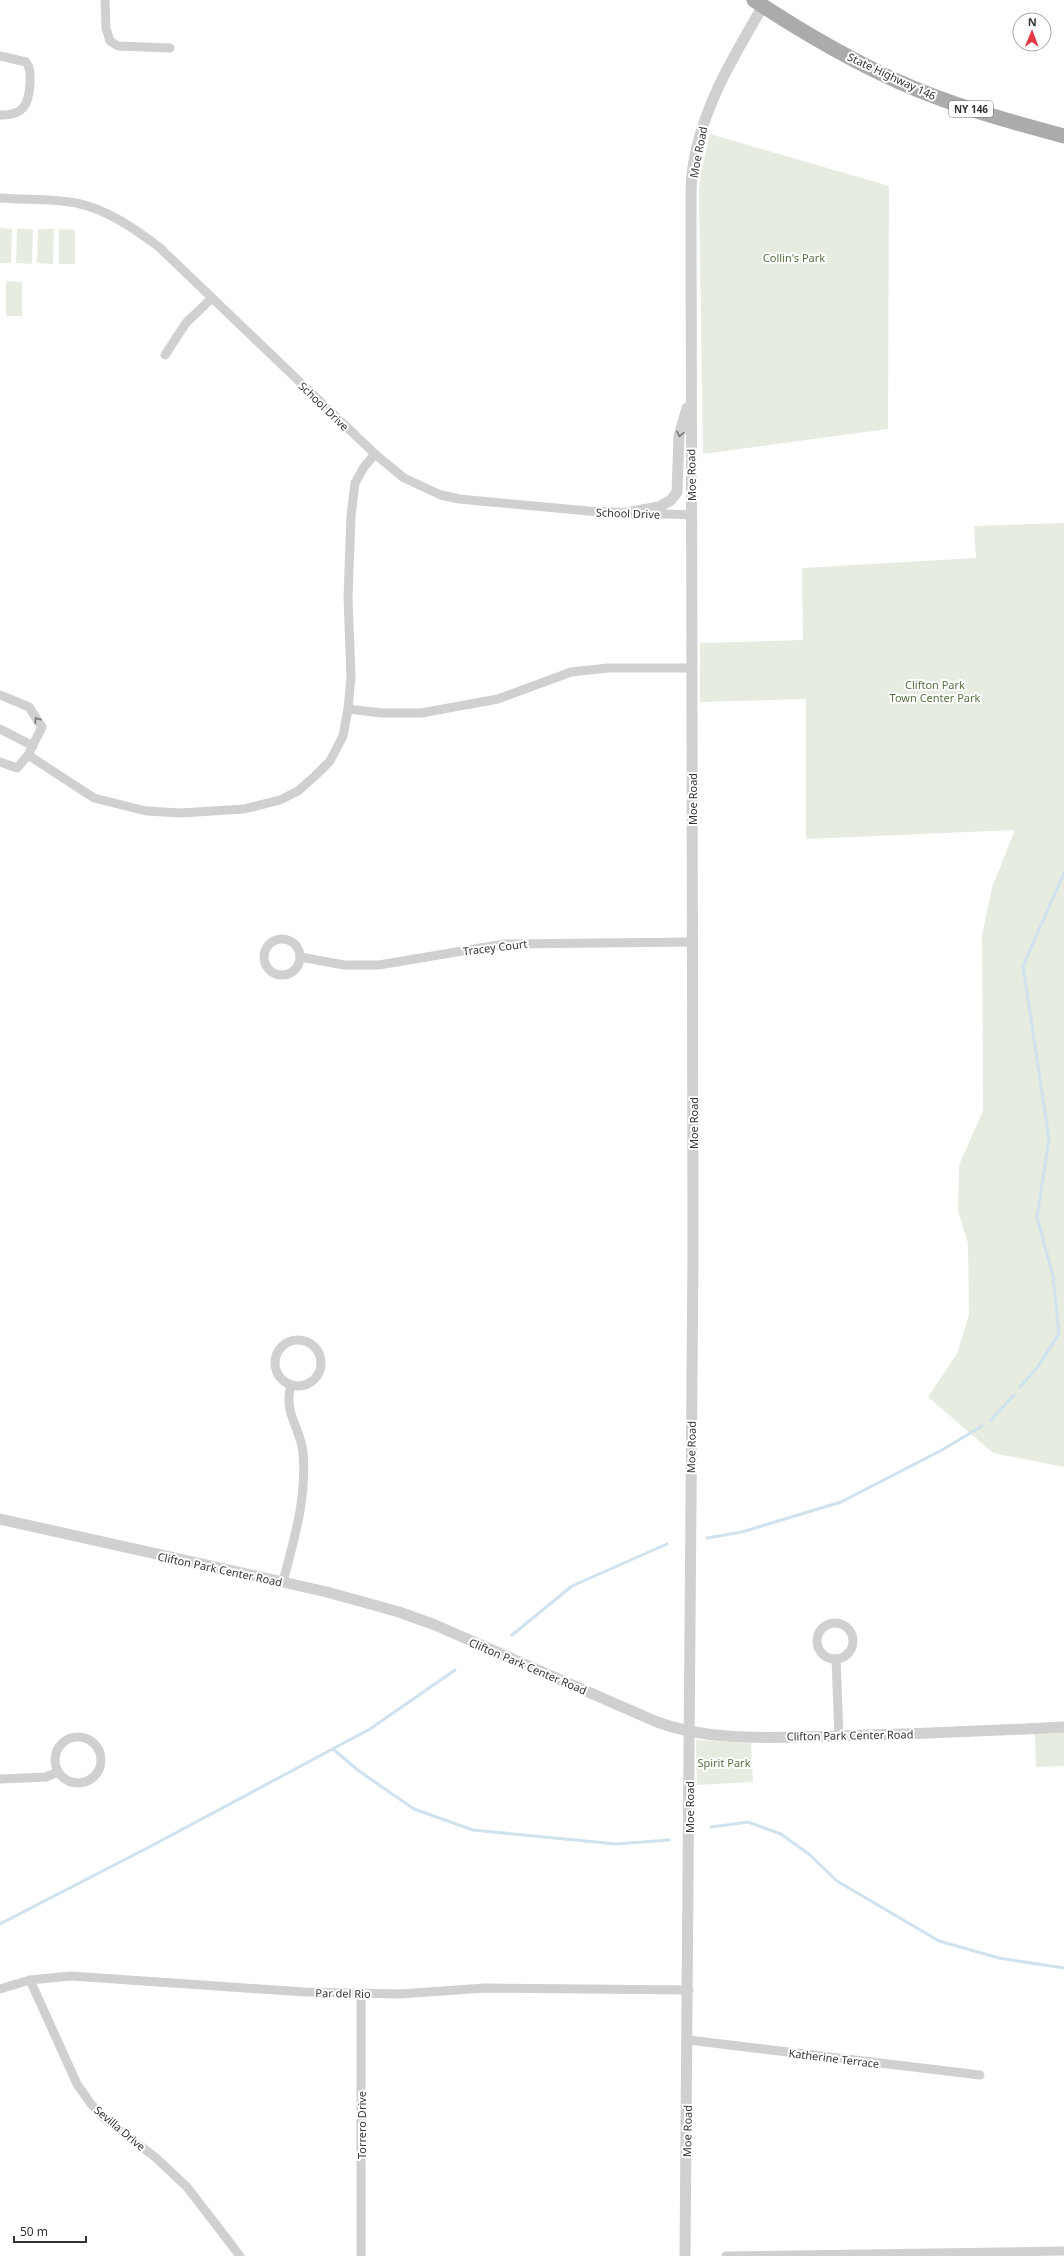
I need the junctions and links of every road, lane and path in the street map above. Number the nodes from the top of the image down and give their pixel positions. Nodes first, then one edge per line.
1 (105, 0) edge
2 (762, 2) edge
3 (170, 48) dead end
4 (0, 56) edge
5 (0, 115) edge
6 (1064, 136) edge
7 (0, 198) edge
8 (212, 298) junction
9 (165, 355) dead end
10 (691, 396) junction
11 (374, 454) junction
12 (626, 513) junction
13 (692, 515) junction
14 (692, 668) junction
15 (0, 695) edge
16 (348, 709) junction
17 (0, 729) edge
18 (33, 746) junction
19 (28, 755) junction
20 (0, 762) edge
21 (692, 942) junction
22 (300, 957) junction
23 (291, 1385) junction
24 (0, 1519) edge
25 (283, 1582) junction
26 (836, 1659) dead end
27 (1064, 1727) edge
28 (690, 1732) junction
29 (839, 1736) junction
30 (58, 1772) junction
31 (0, 1779) edge
32 (30, 1980) junction
33 (0, 1989) edge
34 (689, 1990) junction
35 (361, 1993) junction
36 (688, 2040) junction
37 (980, 2075) dead end
38 (1064, 2251) edge
39 (240, 2256) edge
40 (361, 2256) edge
41 (685, 2256) edge
42 (726, 2256) edge

1 - 3 street
2 - 6 main road, State Highway 146 / NY 146
2 - 10 street, Moe Road
4 - 5 street
7 - 8 street, School Drive
8 - 9 street
8 - 11 street, School Drive
10 -> 12 street
10 - 13 street, Moe Road
11 - 12 street, School Drive
11 - 16 street
12 - 13 street, School Drive
13 - 14 street, Moe Road
14 - 16 street
14 - 21 street, Moe Road
18 -> 15 street
16 - 19 street
17 - 18 street
18 - 19 street
19 - 20 street
21 - 22 street, Tracey Court
21 - 28 street, Moe Road
22 - 22 street
23 - 23 street
23 - 25 street
24 - 25 street, Clifton Park Center Road
25 - 28 street, Clifton Park Center Road
26 - 29 street
27 - 29 street, Clifton Park Center Road
28 - 29 street, Clifton Park Center Road
28 - 34 street, Moe Road
30 - 30 street
30 - 31 street
32 - 33 street, Par del Rio
32 - 35 street, Par del Rio
32 - 39 street, Sevilla Drive
34 - 35 street, Par del Rio
34 - 36 street, Moe Road
35 - 40 street, Torrero Drive
36 - 37 street, Katherine Terrace
36 - 41 street, Moe Road
38 - 42 street

